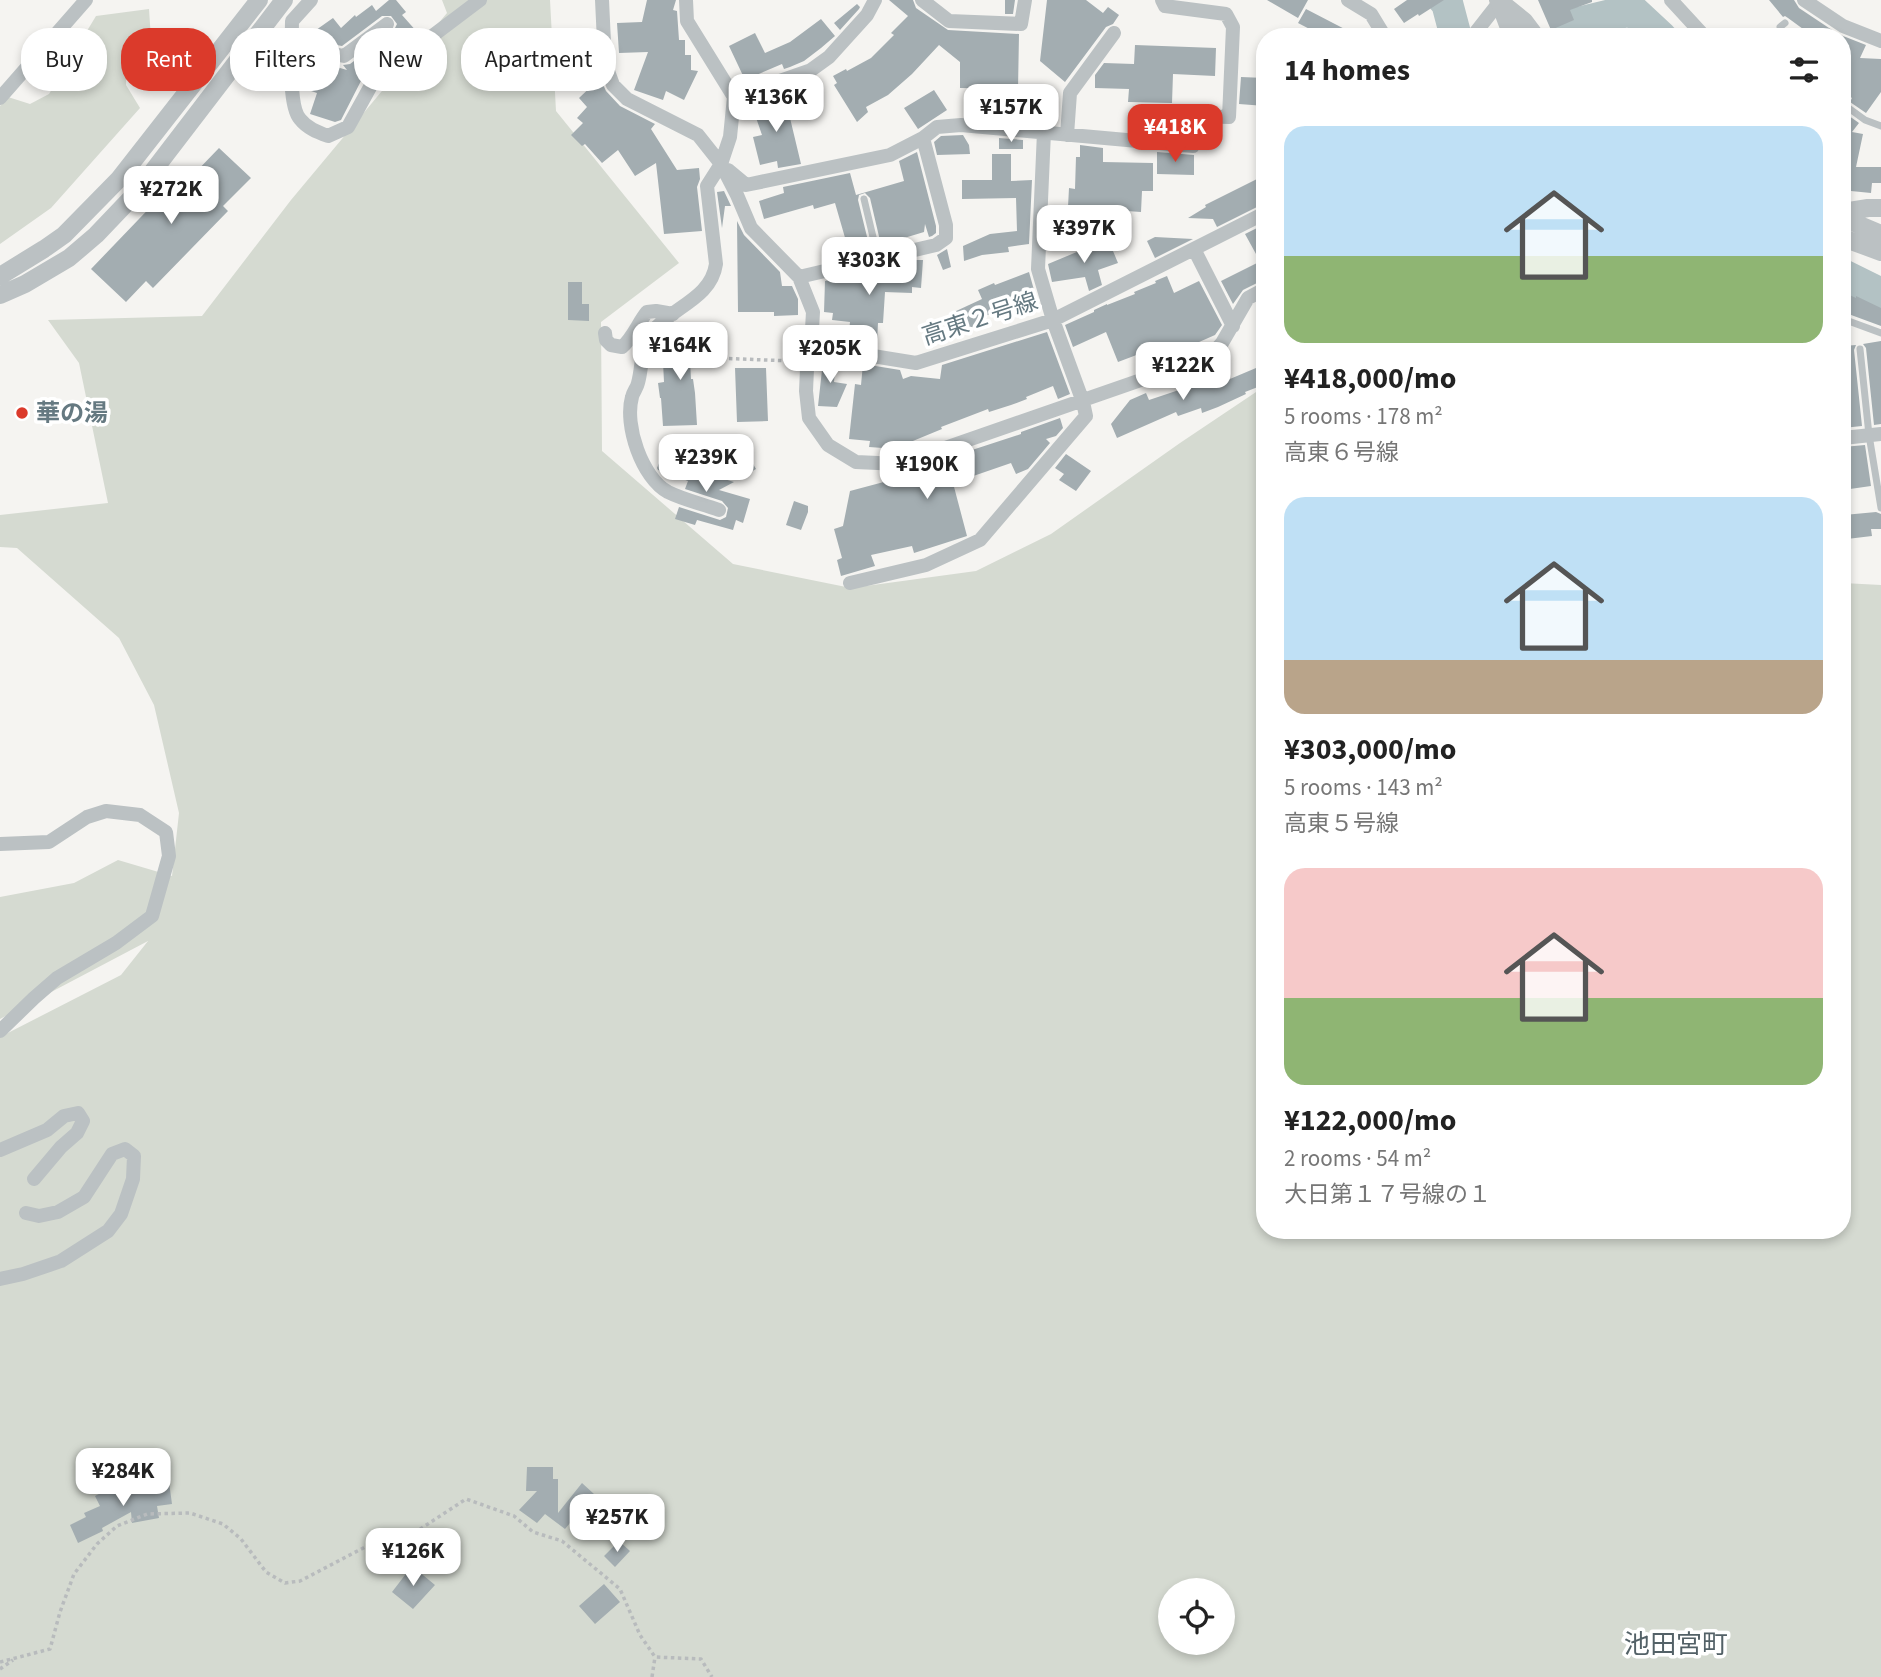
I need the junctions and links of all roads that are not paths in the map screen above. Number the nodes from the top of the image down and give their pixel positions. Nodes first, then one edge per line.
1 (86, 0) edge
2 (259, 0) edge
3 (284, 0) edge
4 (311, 0) edge
5 (602, 0) edge
6 (686, 0) edge
7 (875, 0) edge
8 (922, 0) edge
9 (1025, 0) edge
10 (1162, 0) edge
11 (1348, 0) edge
12 (1499, 0) edge
13 (1671, 0) edge
14 (1804, 0) edge
15 (473, 2) edge
16 (1785, 23) dead end
17 (387, 24) dead end
18 (292, 28) edge
19 (1380, 28) edge
20 (1478, 28) edge
21 (1509, 28) edge
22 (1529, 28) edge
23 (1697, 28) edge
24 (1780, 28) edge
25 (1848, 28) edge
26 (1851, 29) edge
27 (1114, 33) dead end
28 (1881, 41) edge
29 (340, 55) edge
30 (292, 91) edge
31 (734, 97) junction
32 (0, 98) edge
33 (1851, 110) edge
34 (1881, 126) edge
35 (1044, 132) junction
36 (1067, 135) junction
37 (923, 138) junction
38 (721, 164) junction
39 (864, 199) dead end
40 (1881, 210) edge
41 (1851, 211) edge
42 (1256, 218) edge
43 (1851, 224) edge
44 (1851, 239) edge
45 (1876, 241) edge
46 (1194, 249) junction
47 (878, 258) junction
48 (0, 276) edge
49 (799, 277) junction
50 (1256, 294) edge
51 (0, 295) edge
52 (673, 314) junction
53 (1053, 320) junction
54 (1851, 322) edge
55 (1233, 326) junction
56 (605, 333) dead end
57 (1881, 333) edge
58 (811, 346) junction
59 (1860, 349) dead end
60 (1083, 402) junction
61 (1875, 435) edge
62 (1851, 438) edge
63 (1881, 508) edge
64 (719, 510) dead end
65 (850, 583) dead end
66 (0, 844) edge
67 (0, 1031) edge
68 (0, 1150) edge
69 (34, 1179) dead end
70 (26, 1213) dead end
71 (0, 1279) edge

1 - 32 street
2 - 48 street
3 - 51 street
4 - 18 street
5 - 38 street
6 - 31 street
7 - 31 street
8 - 9 street
10 - 36 street
11 - 19 street
12 - 20 street
12 - 21 street
12 - 22 street
13 - 23 street
14 - 25 street
15 - 30 street
16 - 24 lane
17 - 29 street
26 - 28 street
27 - 36 street
31 - 38 street
33 - 34 lane
35 - 36 street
35 - 37 street
35 - 53 street
37 - 38 street
37 - 47 street
38 - 49 street
38 - 52 street
39 - 47 lane
40 - 41 street
40 - 45 street
42 - 46 street, 高東２号線
43 - 45 street
44 - 45 street
46 - 53 street, 高東２号線
46 - 55 street
47 - 49 street
49 - 58 street
50 - 55 street
52 - 56 street
52 - 64 street
53 - 58 street, 高東２号線
53 - 60 street
54 - 57 lane
55 - 60 street
58 - 60 street
59 - 61 lane
60 - 65 street
61 - 62 street
61 - 63 lane
66 - 67 street
68 - 69 street
70 - 71 street

